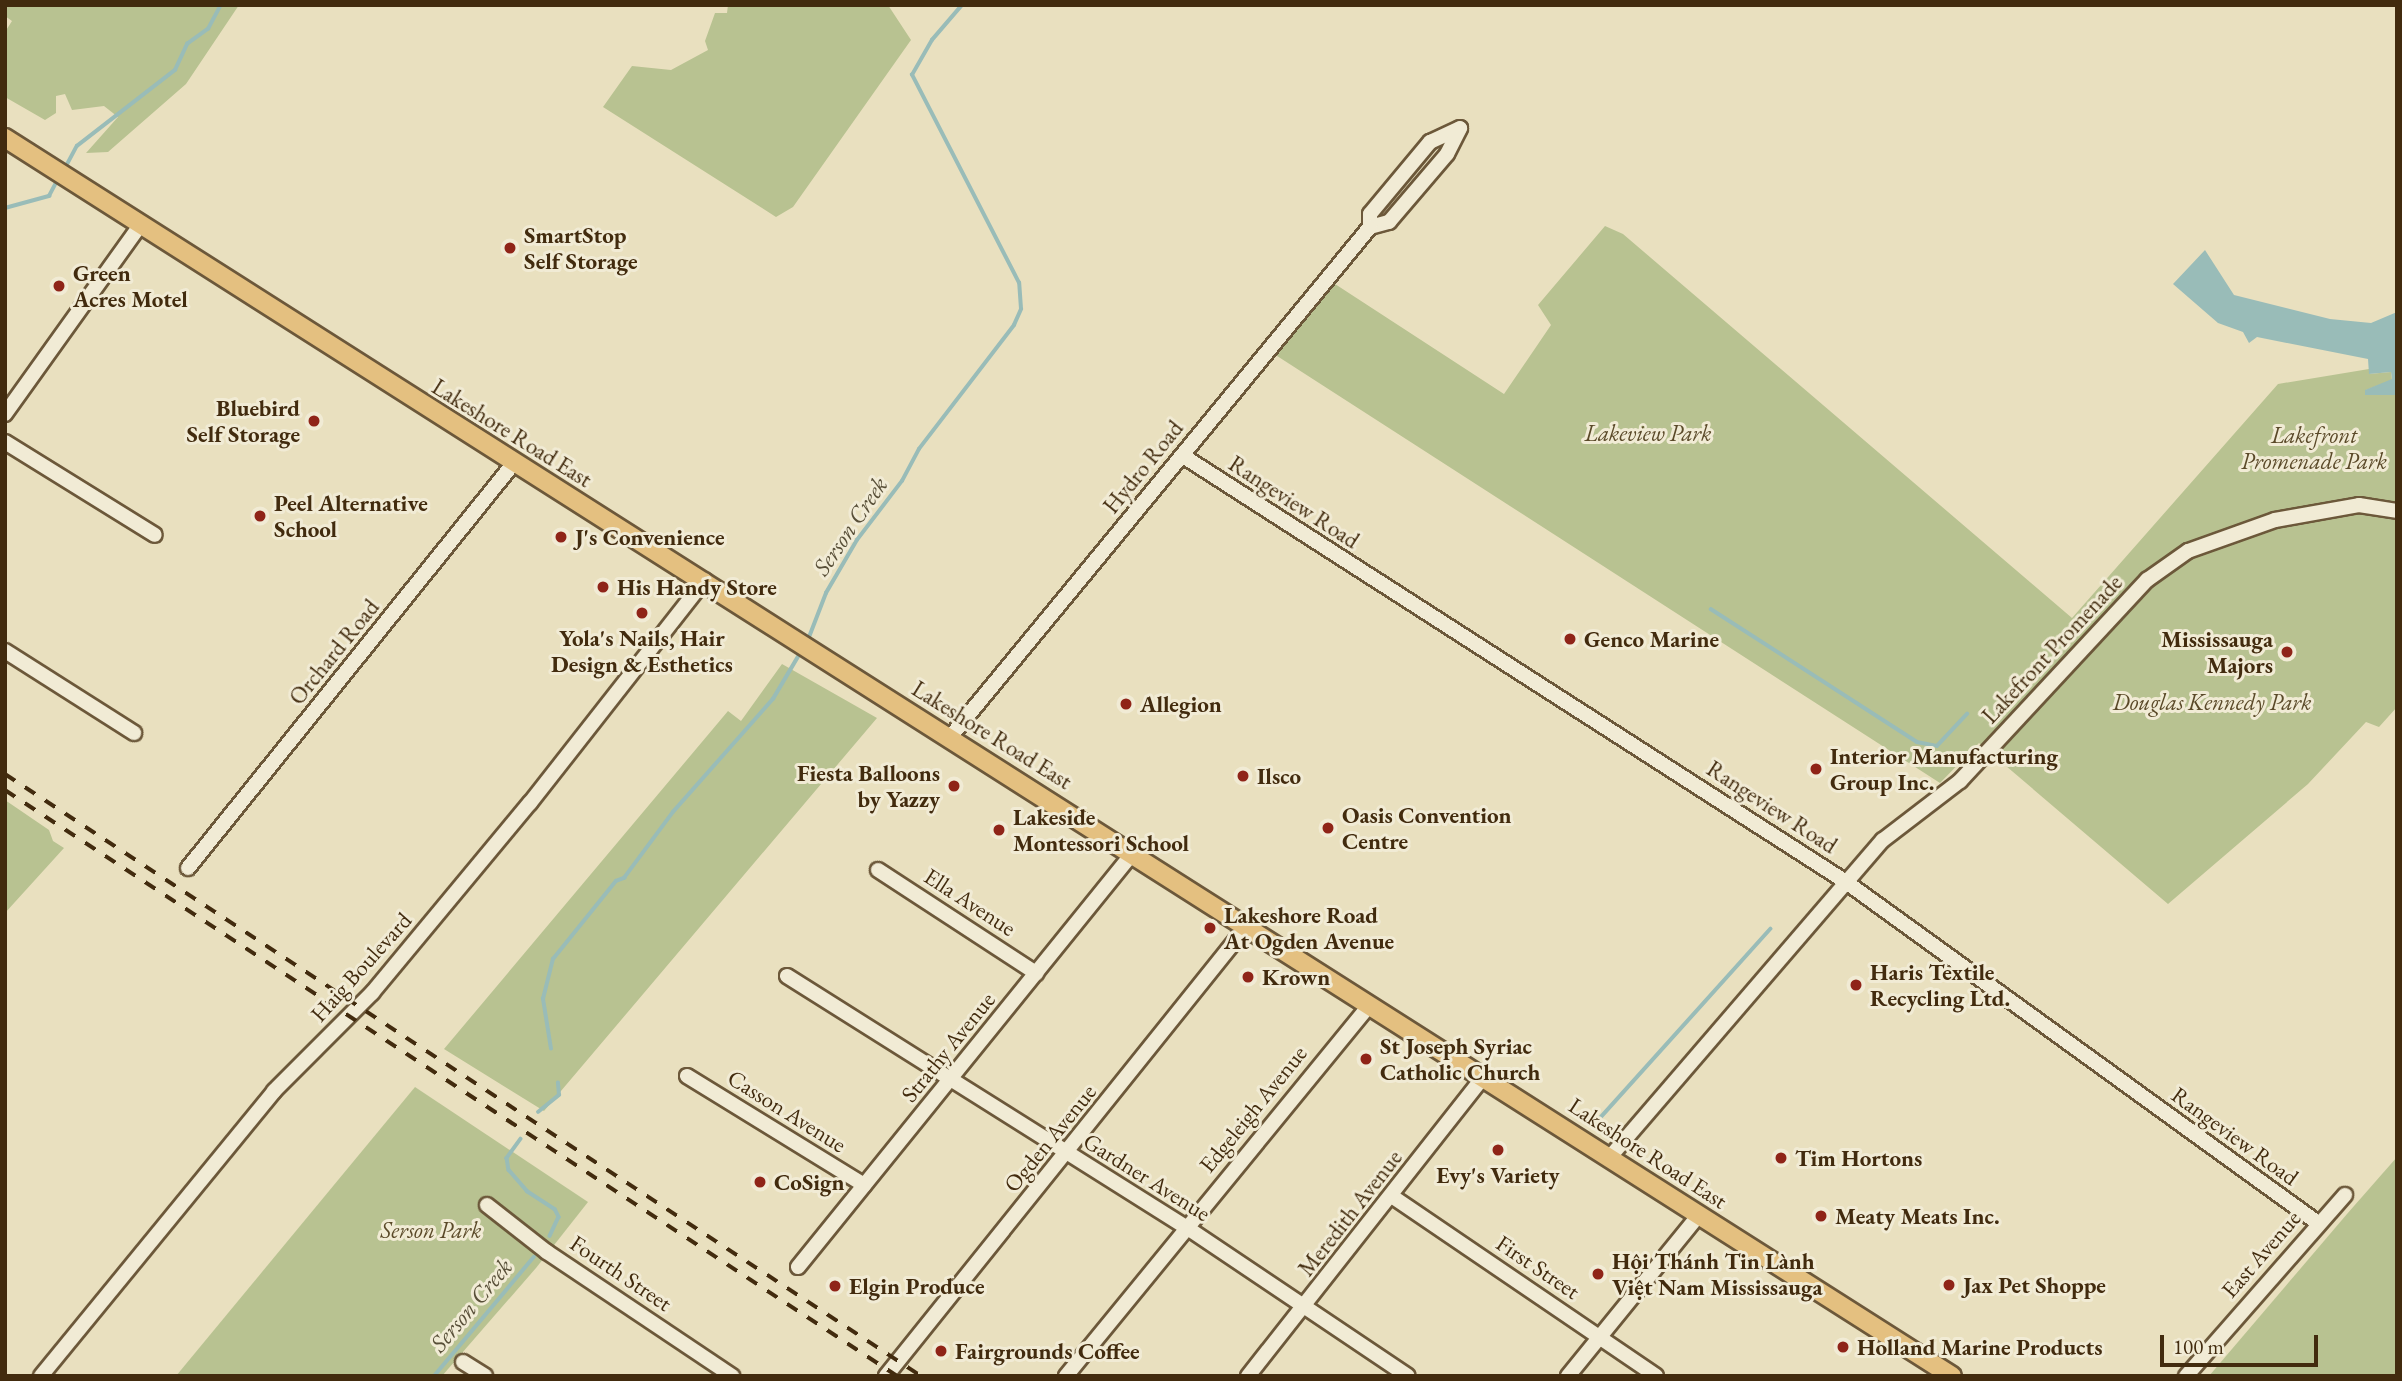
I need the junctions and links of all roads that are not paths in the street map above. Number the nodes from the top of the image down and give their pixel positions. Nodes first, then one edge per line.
1 (5, 138) edge
2 (139, 227) junction
3 (1370, 227) junction
4 (5, 414) edge
5 (5, 442) edge
6 (1183, 456) junction
7 (513, 464) junction
8 (2397, 511) edge
9 (155, 535) dead end
10 (705, 580) junction
11 (5, 651) edge
12 (134, 733) dead end
13 (951, 736) junction
14 (1132, 853) junction
15 (188, 868) dead end
16 (878, 870) dead end
17 (1846, 882) junction
18 (1247, 926) junction
19 (1036, 972) junction
20 (787, 976) dead end
21 (1370, 1004) junction
22 (687, 1076) dead end
23 (1484, 1076) junction
24 (954, 1079) junction
25 (1067, 1153) junction
26 (1610, 1157) junction
27 (864, 1185) junction
28 (2345, 1195) dead end
29 (1393, 1197) junction
30 (487, 1205) dead end
31 (1699, 1214) junction
32 (2318, 1223) junction
33 (1186, 1227) junction
34 (798, 1267) dead end
35 (1305, 1307) junction
36 (1599, 1336) junction
37 (463, 1362) dead end
38 (721, 1373) edge
39 (41, 1376) edge
40 (485, 1376) edge
41 (886, 1376) edge
42 (1066, 1376) edge
43 (1248, 1376) edge
44 (1408, 1376) edge
45 (1568, 1376) edge
46 (1656, 1376) edge
47 (1952, 1376) edge
48 (2186, 1376) edge

1 - 2 main road, Lakeshore Road East
2 - 4 street
2 - 7 main road, Lakeshore Road East
3 - 3 street
3 - 6 street, Hydro Road
5 - 9 street
6 - 13 street, Hydro Road
6 - 17 street, Rangeview Road
7 - 10 main road, Lakeshore Road East
7 - 15 street, Orchard Road
8 - 17 street, Lakefront Promenade
10 - 13 main road, Lakeshore Road East
10 - 39 street, Haig Boulevard
11 - 12 street
13 - 14 main road, Lakeshore Road East
14 - 18 main road, Lakeshore Road East
14 - 19 street, Strathy Avenue
16 - 19 street, Ella Avenue
17 - 26 street, Lakefront Promenade
17 - 32 street, Rangeview Road
18 - 21 main road, Lakeshore Road East
18 - 25 street, Ogden Avenue
19 - 24 street, Strathy Avenue
20 - 24 street, Gardner Avenue
21 - 23 main road, Lakeshore Road East
21 - 33 street, Edgeleigh Avenue
22 - 27 street, Casson Avenue
23 - 26 main road, Lakeshore Road East
23 - 29 street, Meredith Avenue
24 - 25 street, Gardner Avenue
24 - 27 street, Strathy Avenue
25 - 33 street, Gardner Avenue
25 - 41 street, Ogden Avenue
26 - 31 main road, Lakeshore Road East
27 - 34 street, Strathy Avenue
28 - 32 street, East Avenue
29 - 35 street, Meredith Avenue
29 - 36 street, First Street
30 - 38 street, Fourth Street
31 - 36 street
31 - 47 main road, Lakeshore Road East
32 - 48 street, East Avenue
33 - 35 street, Gardner Avenue
33 - 42 street, Edgeleigh Avenue
35 - 43 street, Meredith Avenue
35 - 44 street, Gardner Avenue
36 - 45 street
36 - 46 street, First Street
37 - 40 street

